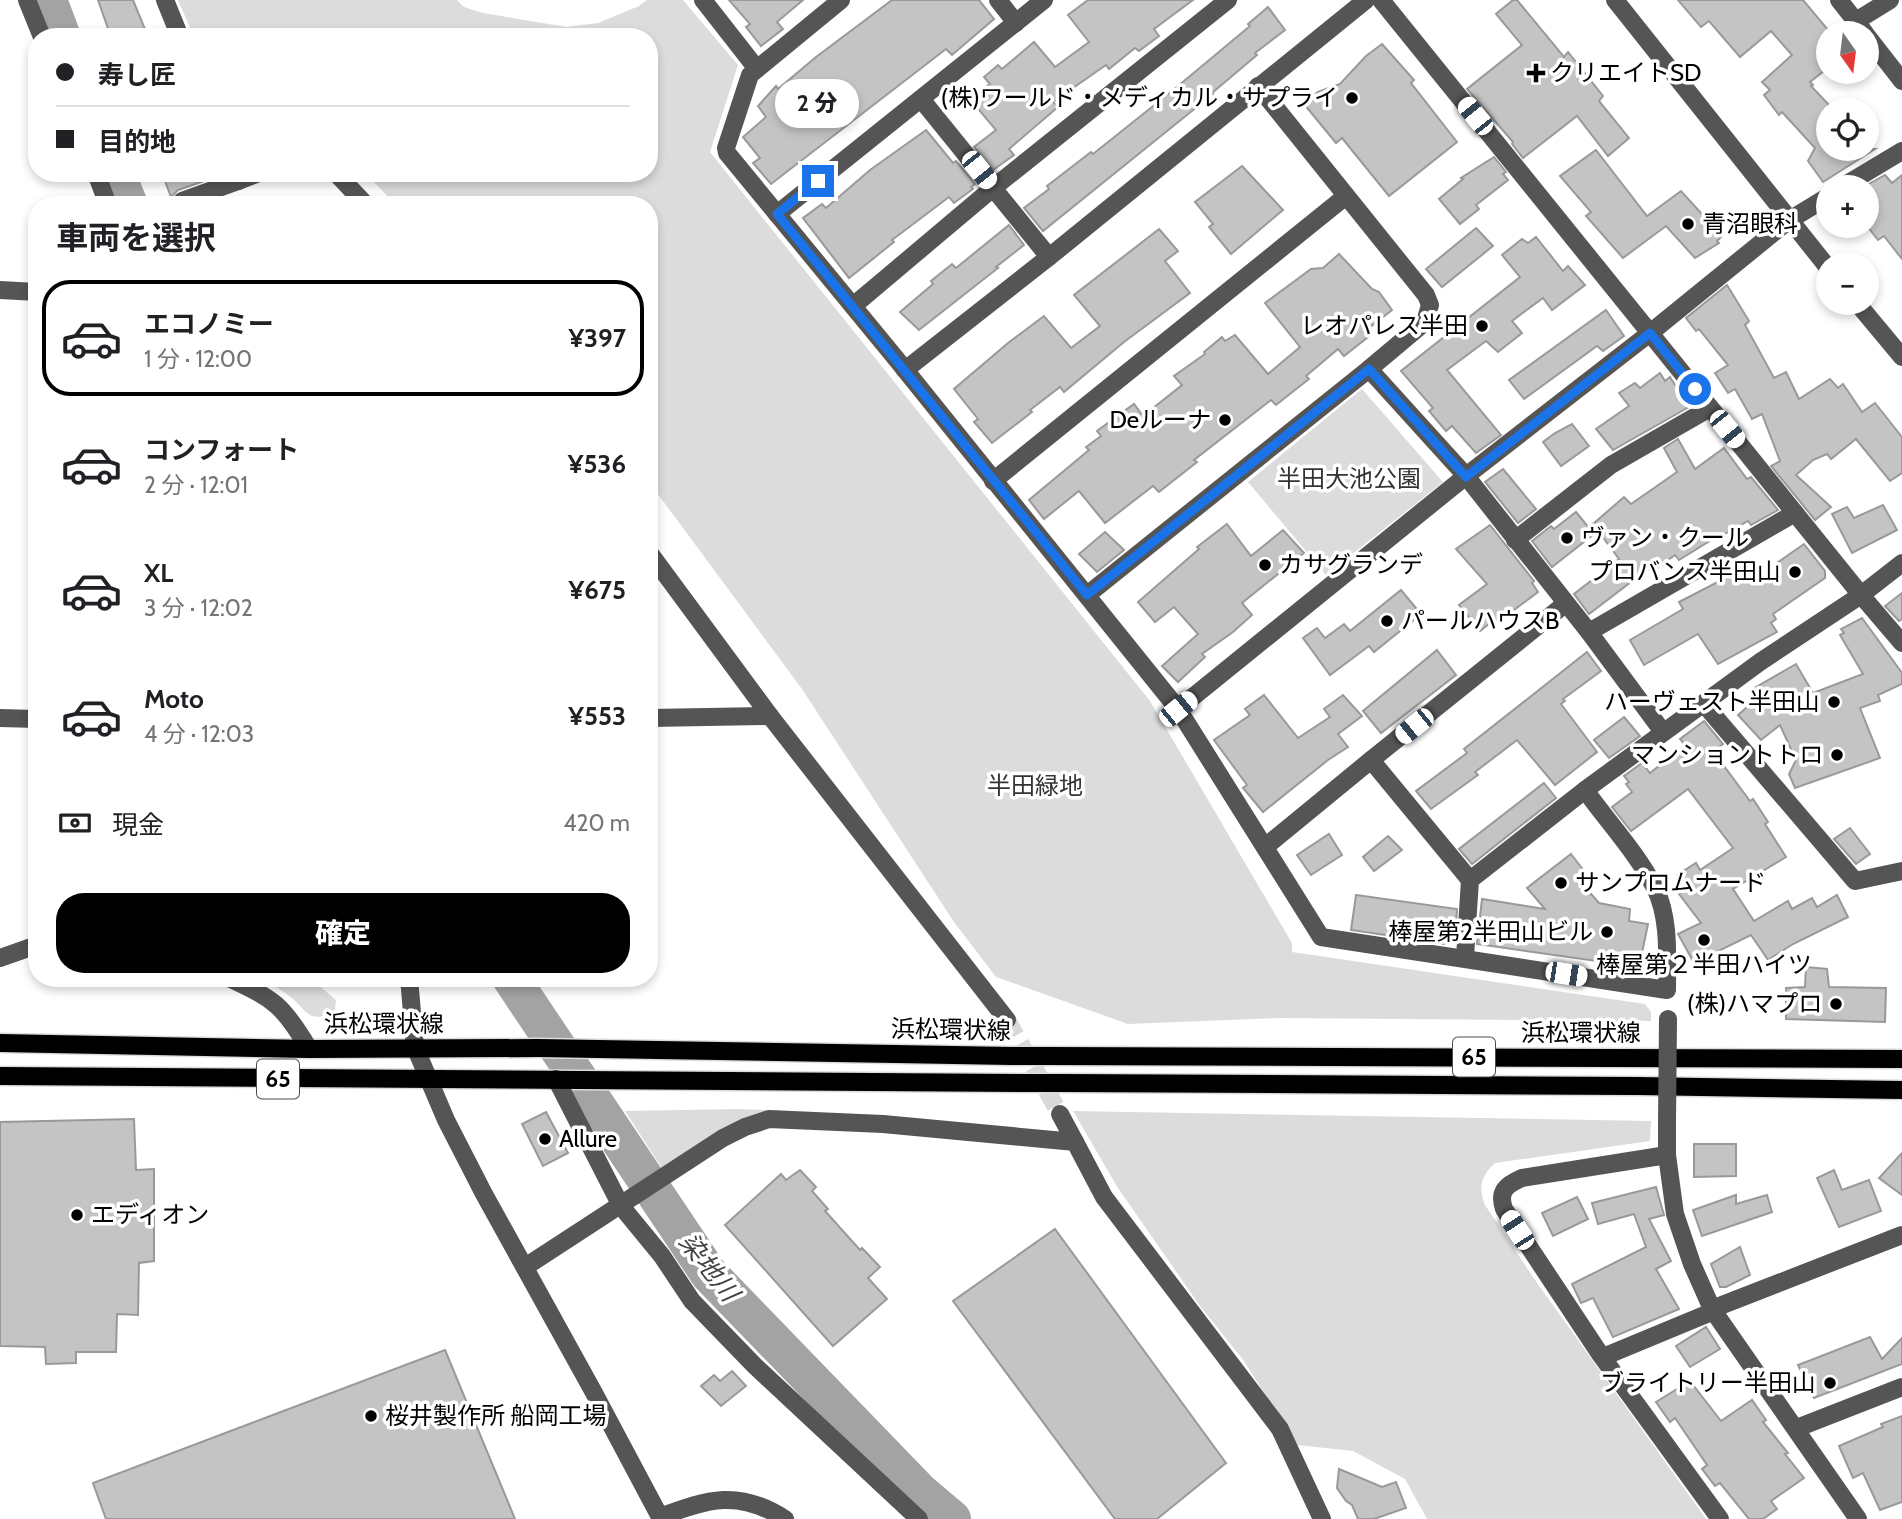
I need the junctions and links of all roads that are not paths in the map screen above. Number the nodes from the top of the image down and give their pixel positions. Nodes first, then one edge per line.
1 (27, 0) edge
2 (165, 0) edge
3 (703, 0) edge
4 (841, 0) edge
5 (998, 0) edge
6 (1044, 0) edge
7 (1228, 0) edge
8 (1366, 0) edge
9 (1381, 0) edge
10 (1615, 0) edge
11 (1839, 0) edge
12 (1890, 0) edge
13 (1856, 21) edge
14 (1871, 21) edge
15 (1016, 23) junction
16 (38, 28) edge
17 (176, 28) edge
18 (1880, 52) edge
19 (757, 69) junction
20 (1902, 81) edge
21 (1258, 86) junction
22 (921, 99) junction
23 (1902, 151) edge
24 (1862, 175) edge
25 (225, 182) edge
26 (344, 182) edge
27 (993, 188) junction
28 (1346, 195) junction
29 (193, 196) edge
30 (358, 196) edge
31 (1816, 204) edge
32 (777, 214) junction
33 (1788, 221) junction
34 (1816, 254) edge
35 (1049, 257) junction
36 (0, 290) edge
37 (28, 292) edge
38 (853, 306) junction
39 (1867, 315) edge
40 (1650, 333) junction
41 (1902, 357) edge
42 (1369, 369) junction
43 (905, 370) junction
44 (1710, 408) junction
45 (1466, 477) junction
46 (993, 481) junction
47 (1795, 513) junction
48 (1515, 540) junction
49 (1902, 563) edge
50 (658, 564) edge
51 (1087, 595) junction
52 (1861, 595) junction
53 (1565, 604) junction
54 (1589, 632) junction
55 (1902, 643) edge
56 (1704, 704) junction
57 (1178, 709) junction
58 (770, 716) junction
59 (658, 718) edge
60 (0, 719) edge
61 (28, 719) edge
62 (1663, 732) junction
63 (1371, 760) junction
64 (1585, 790) junction
65 (1265, 847) junction
66 (1902, 871) edge
67 (1470, 880) junction
68 (28, 948) edge
69 (1465, 957) junction
70 (0, 958) edge
71 (247, 987) edge
72 (410, 987) edge
73 (1667, 990) junction
74 (1007, 1020) tunnel mouth
75 (0, 1043) edge
76 (415, 1047) junction
77 (309, 1049) junction
78 (1902, 1059) edge
79 (0, 1076) edge
80 (430, 1079) junction
81 (556, 1079) junction
82 (1902, 1090) edge
83 (1060, 1114) tunnel mouth
84 (1075, 1142) junction
85 (1667, 1154) junction
86 (627, 1202) junction
87 (1902, 1235) edge
88 (525, 1267) junction
89 (1713, 1310) junction
90 (1603, 1357) junction
91 (1902, 1387) edge
92 (1797, 1428) junction
93 (661, 1518) edge
94 (785, 1519) edge
95 (919, 1519) edge
96 (1322, 1519) edge
97 (1720, 1519) edge
98 (1858, 1519) edge

1 - 16 street
2 - 17 street
3 - 19 street
4 - 19 street
5 - 15 street
6 - 15 street
7 - 27 street
8 - 21 street
9 - 40 street
10 - 33 street
11 - 13 street
12 - 14 street
15 - 22 street
18 - 20 street
19 - 32 street
21 - 28 street
21 - 35 street
22 - 27 street
22 - 32 street
23 - 24 street
25 - 29 street
26 - 30 street
27 - 35 street
27 - 38 street
28 - 42 street
28 - 46 street
31 - 33 street
32 - 38 street
33 - 34 street
33 - 40 street
35 - 43 street
36 - 37 street
38 - 43 street
39 - 41 street
40 - 44 street
40 - 45 street
42 - 45 street
42 - 51 street
43 - 46 street
44 - 47 street
44 - 48 street
45 - 48 street
45 - 57 street
46 - 51 street
47 - 52 street
47 - 54 street
48 - 53 street
49 - 52 street
50 - 58 street
51 - 57 street
52 - 55 street
52 - 56 street
53 - 54 street
53 - 63 street
54 - 62 street
56 - 62 street
56 - 66 street
57 - 65 street
58 - 59 street
58 - 74 street
60 - 61 street
62 - 64 street
63 - 65 street
63 - 67 street
64 - 67 street
64 - 73 street
65 - 69 street
67 - 69 street
68 - 70 street
69 - 73 street
71 - 77 street
72 - 76 street
73 - 85 street, bridge
75 - 77 main road, 浜松環状線 / 65
76 - 77 main road, 浜松環状線 / 65
76 - 78 main road, 浜松環状線 / 65, bridge
76 - 80 street
79 - 80 main road, 65
80 - 81 main road, 65
80 - 88 street
81 - 82 main road, 65, bridge
81 - 86 street
83 - 84 street
84 - 86 street
84 - 96 street
85 - 89 street
85 - 90 street
86 - 88 street
86 - 95 street
87 - 89 street
88 - 93 street
89 - 90 street
89 - 92 street
90 - 97 street
91 - 92 street
92 - 98 street
93 - 94 street

